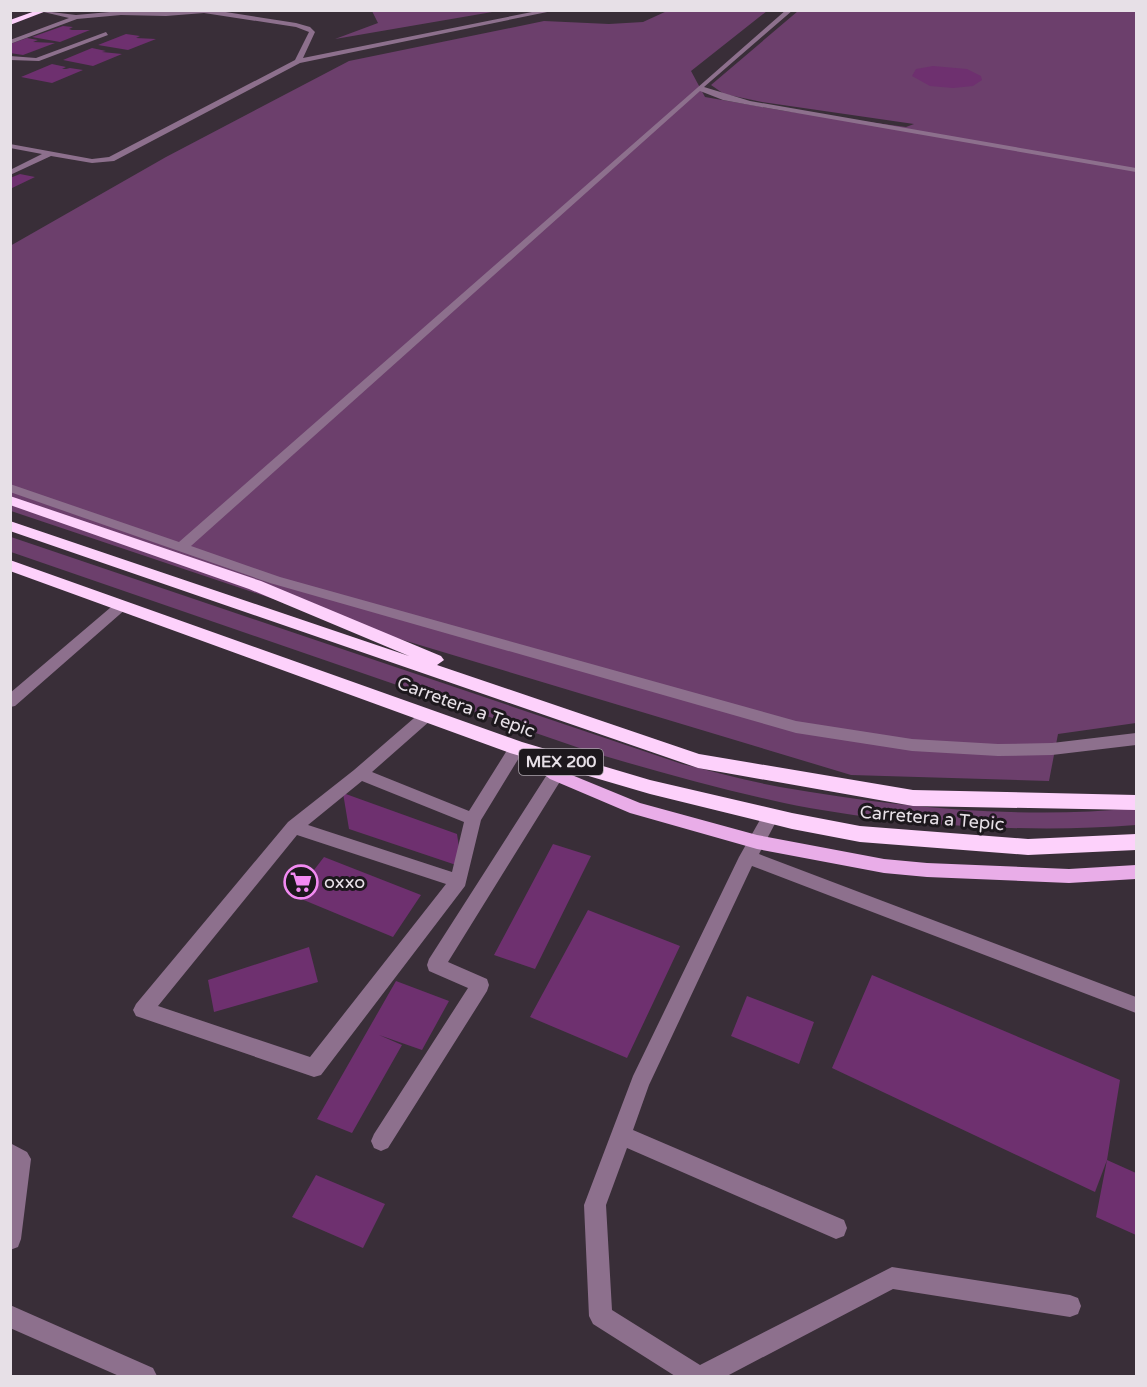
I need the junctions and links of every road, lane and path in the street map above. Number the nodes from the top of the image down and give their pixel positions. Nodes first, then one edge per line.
1 (24, 10) edge
2 (554, 10) edge
3 (790, 10) edge
4 (43, 11) edge
5 (10, 15) edge
6 (76, 17) junction
7 (10, 23) edge
8 (106, 34) dead end
9 (10, 42) edge
10 (10, 58) edge
11 (298, 61) junction
12 (699, 88) junction
13 (10, 146) edge
14 (48, 154) junction
15 (1137, 170) edge
16 (10, 173) edge
17 (10, 488) edge
18 (10, 500) edge
19 (10, 526) edge
20 (183, 547) junction
21 (10, 565) edge
22 (10, 570) edge
23 (56, 581) junction
24 (122, 605) junction
25 (10, 702) edge
26 (426, 716) junction
27 (570, 717) junction
28 (1137, 739) edge
29 (521, 750) junction
30 (559, 769) junction
31 (360, 774) junction
32 (1137, 803) edge
33 (771, 816) junction
34 (473, 819) junction
35 (294, 827) junction
36 (1137, 842) edge
37 (752, 849) junction
38 (1137, 872) edge
39 (459, 881) junction
40 (1137, 1005) edge
41 (621, 1135) junction
42 (381, 1141) dead end
43 (10, 1153) edge
44 (836, 1228) dead end
45 (10, 1239) edge
46 (1070, 1306) dead end
47 (10, 1316) edge
48 (145, 1377) edge
49 (696, 1377) edge
50 (703, 1377) edge

1 - 5 highway
2 - 11 lane
3 - 12 lane
4 - 6 lane
4 - 7 highway
6 - 9 lane
6 - 11 lane
8 - 10 lane
11 - 14 lane
12 - 15 lane
12 - 20 lane
13 - 14 lane
14 - 16 lane
17 - 20 lane
18 - 27 highway
19 - 27 highway, Carretera a Tepic / MEX 200
20 - 28 lane
21 - 23 highway, Carretera a Tepic / MEX 200
22 - 23 highway
23 - 24 highway, Carretera a Tepic / MEX 200
24 - 25 lane
24 - 26 highway, Carretera a Tepic / MEX 200
26 - 29 highway, Carretera a Tepic / MEX 200
26 - 31 lane
27 - 32 highway, Carretera a Tepic / MEX 200
29 - 30 highway, Carretera a Tepic / MEX 200
29 - 34 lane
30 - 33 highway, Carretera a Tepic / MEX 200
30 - 37 main road
30 - 42 lane
31 - 34 lane
31 - 35 lane
33 - 36 highway, Carretera a Tepic / MEX 200
33 - 37 lane
34 - 39 lane
35 - 39 lane
35 - 39 lane
37 - 38 main road
37 - 40 lane
37 - 41 lane
41 - 44 lane
41 - 49 lane
43 - 45 lane
46 - 50 lane
47 - 48 lane

